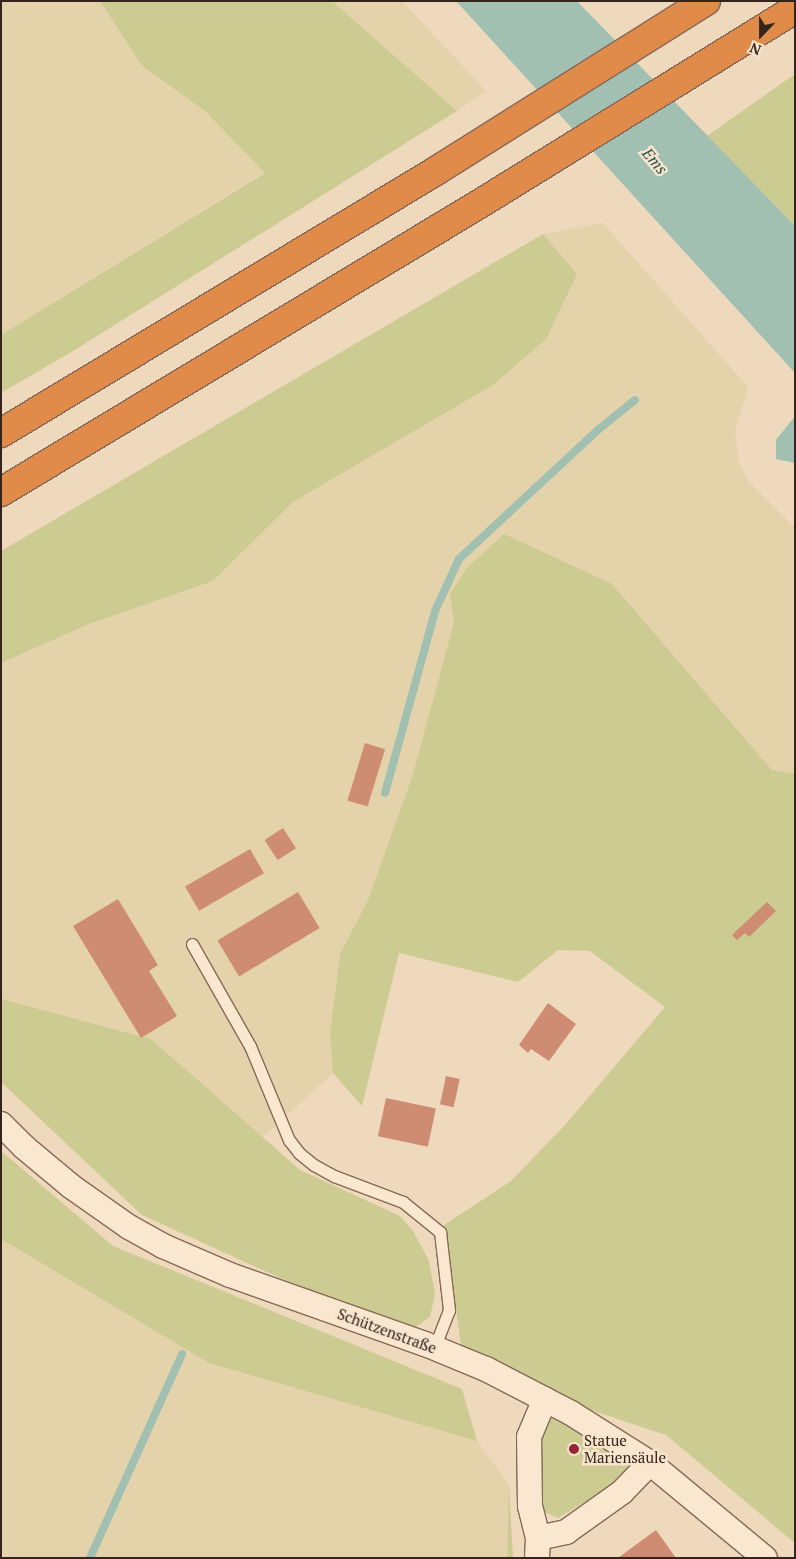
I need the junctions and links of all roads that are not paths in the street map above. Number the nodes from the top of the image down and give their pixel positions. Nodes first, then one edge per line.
1 (706, 1) edge
2 (795, 9) edge
3 (1, 433) edge
4 (1, 492) edge
5 (192, 944) dead end
6 (1, 1124) edge
7 (434, 1348) junction
8 (545, 1399) junction
9 (650, 1463) junction
10 (538, 1548) edge
11 (764, 1558) edge

1 - 3 highway
2 - 4 highway
5 - 7 lane
6 - 7 street, Schützenstraße
7 - 8 street, Schützenstraße
8 - 9 street, Schützenstraße
8 - 10 street
9 - 10 street
9 - 11 street, Schützenstraße

